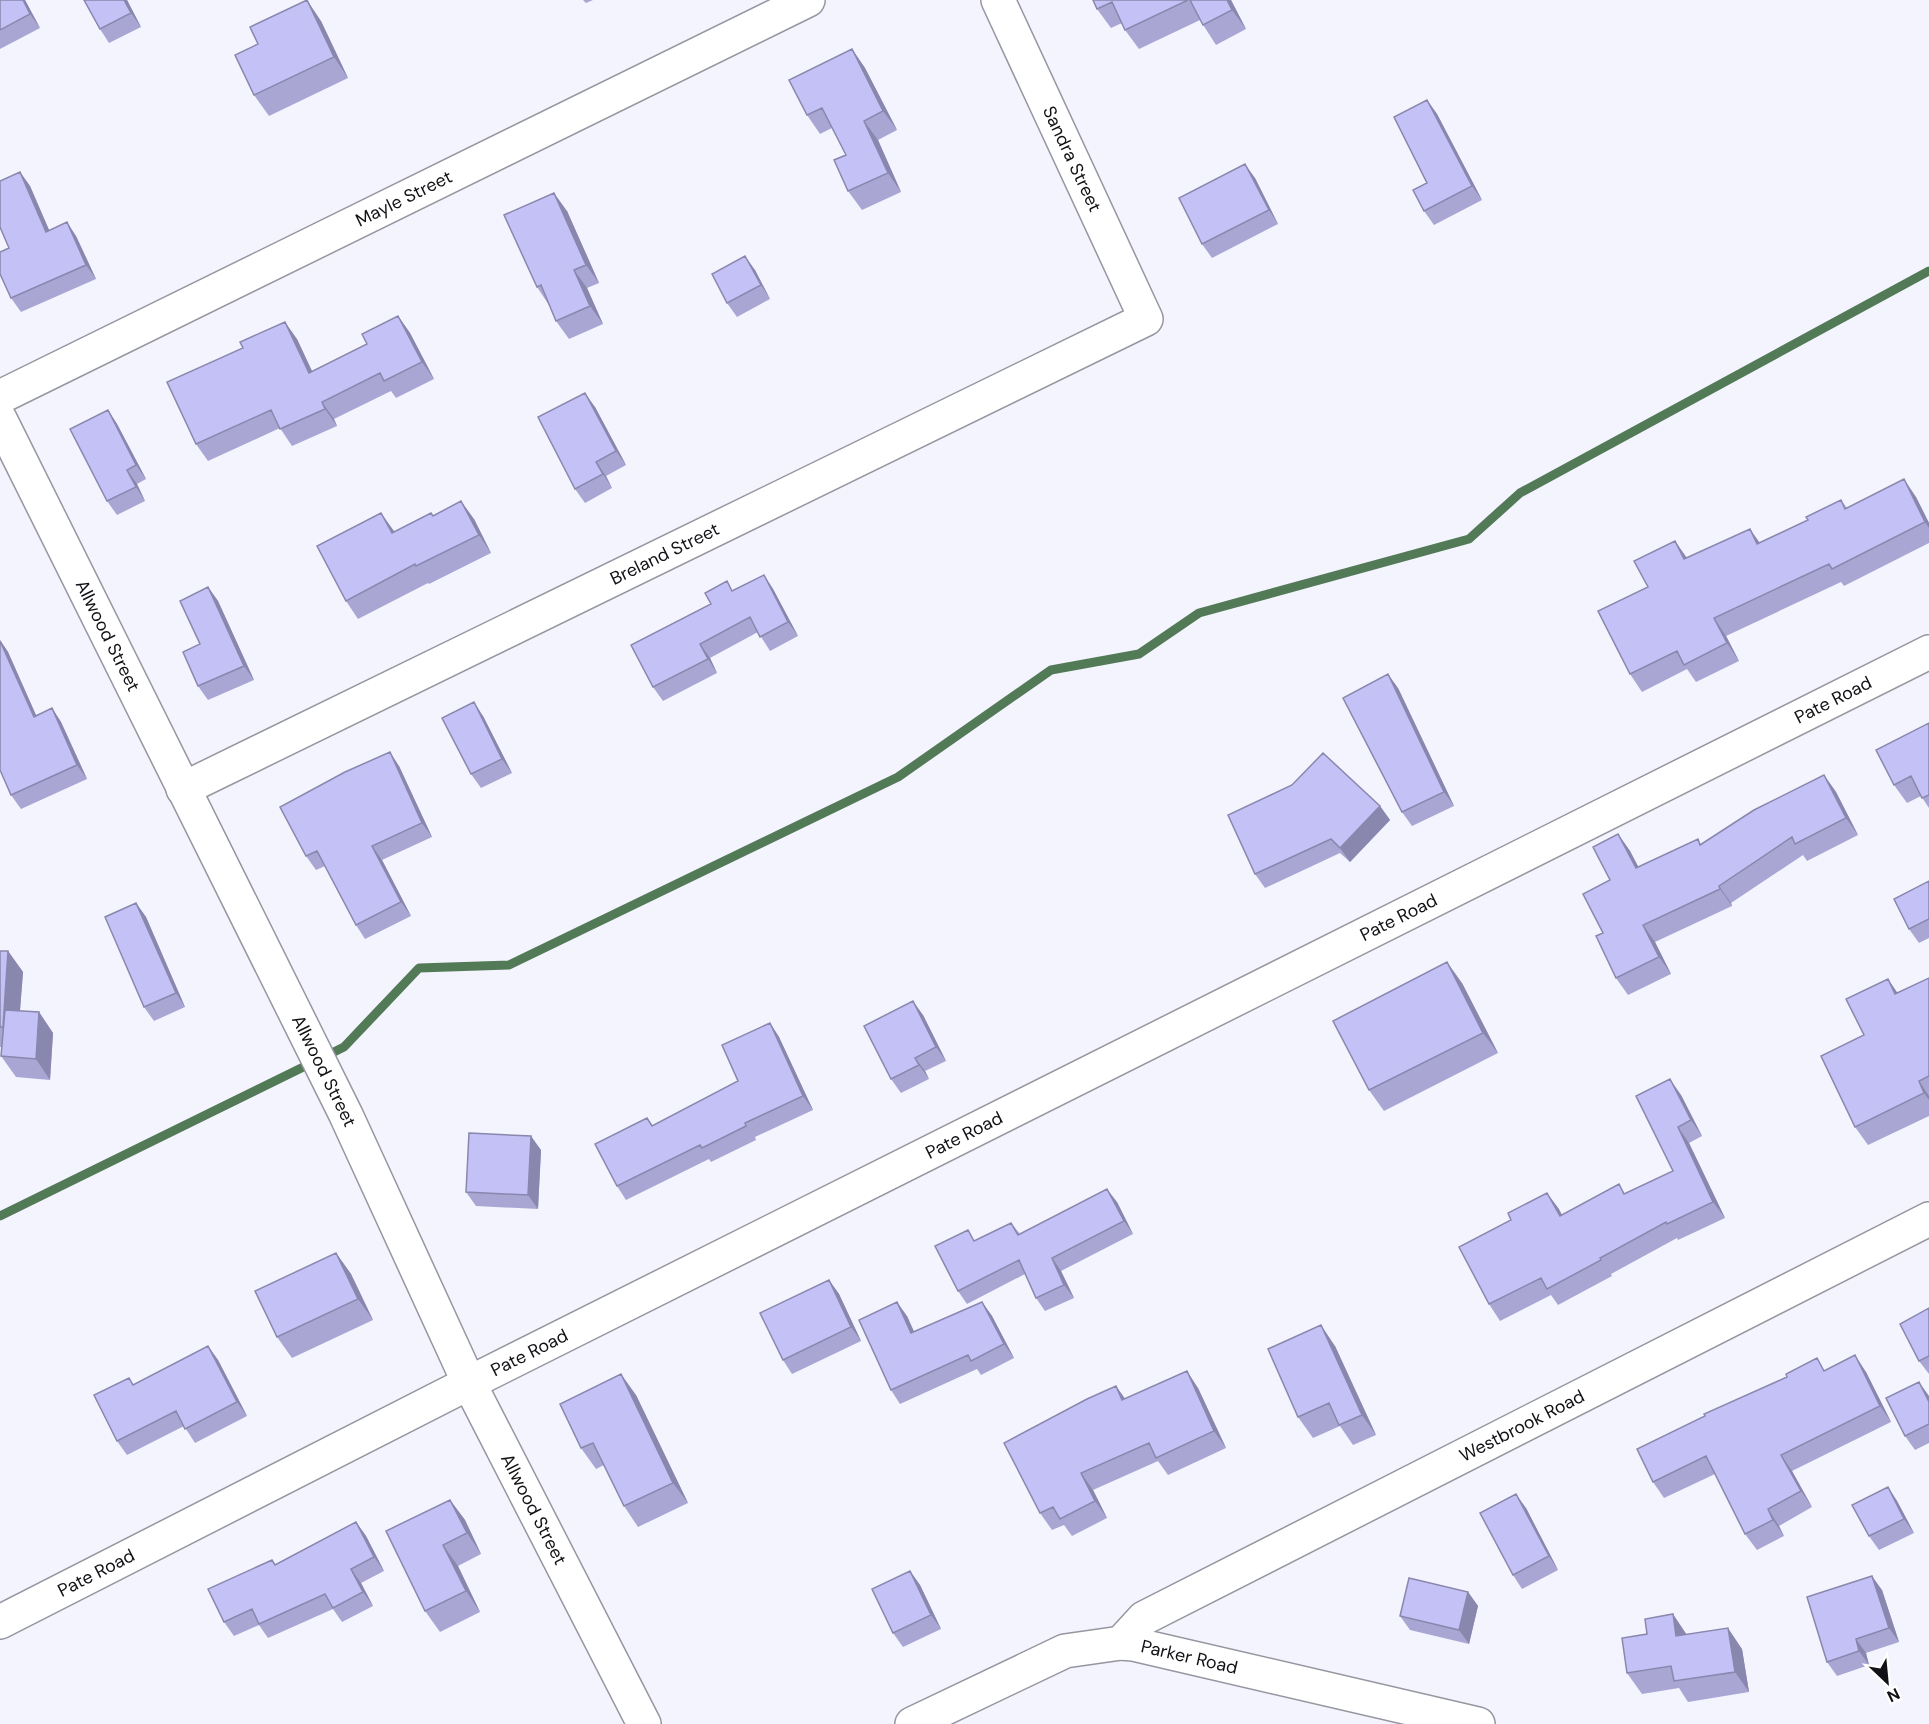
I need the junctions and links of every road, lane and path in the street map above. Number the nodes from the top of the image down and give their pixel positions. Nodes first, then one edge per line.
1 (808, 0) edge
2 (998, 0) edge
3 (1146, 319) joint
4 (0, 397) edge
5 (0, 419) edge
6 (1929, 652) edge
7 (183, 789) junction
8 (1929, 1220) edge
9 (469, 1383) junction
10 (0, 1622) edge
11 (1121, 1643) junction
12 (644, 1724) edge
13 (912, 1724) edge
14 (1478, 1724) edge

1 - 4 street, Mayle Street
2 - 3 street, Sandra Street
3 - 7 street, Breland Street
5 - 7 street, Allwood Street
6 - 9 street, Pate Road
7 - 9 street, Allwood Street
8 - 11 street, Westbrook Road
9 - 10 street, Pate Road
9 - 12 street, Allwood Street
11 - 13 street, Parker Road
11 - 14 street, Parker Road

